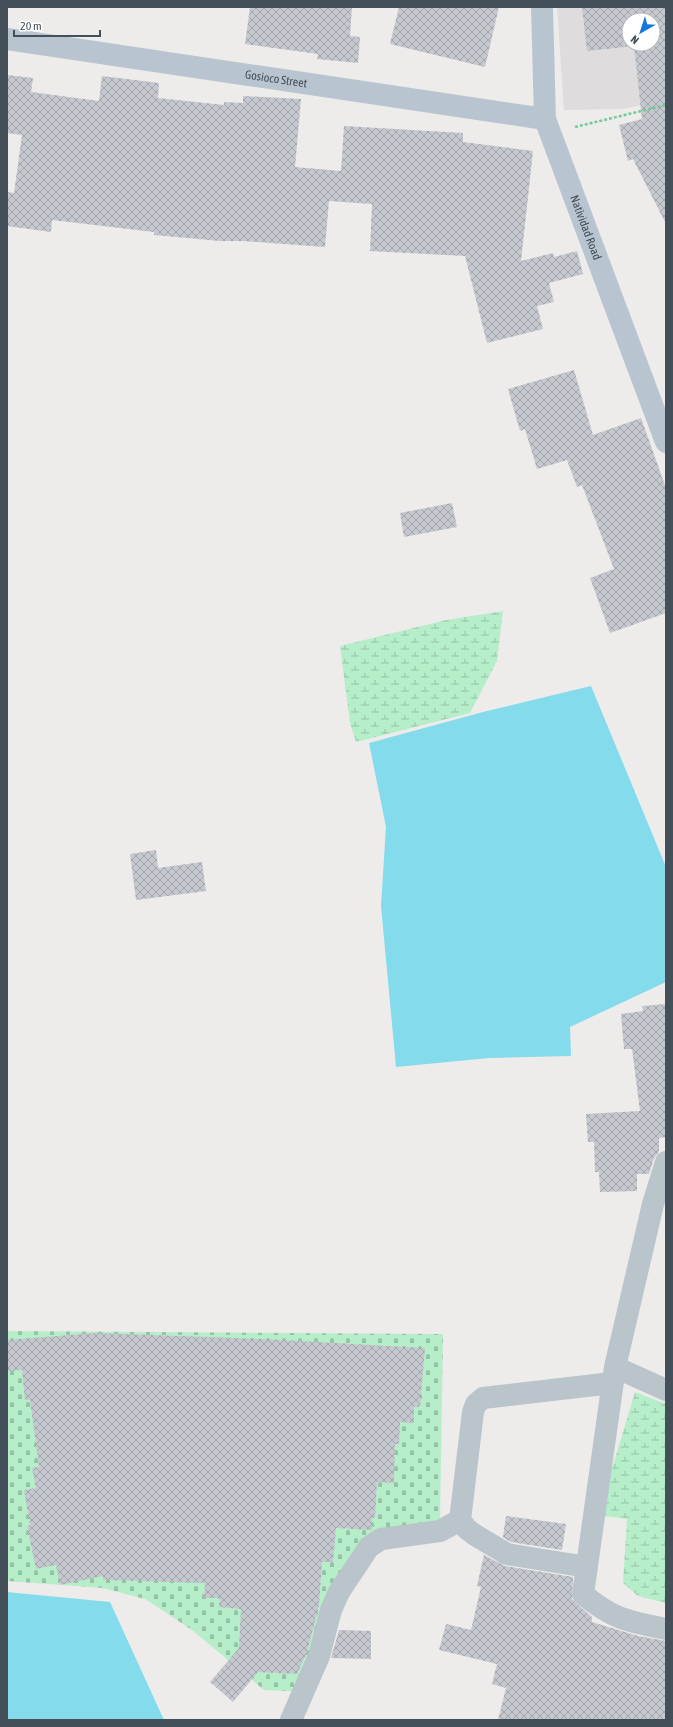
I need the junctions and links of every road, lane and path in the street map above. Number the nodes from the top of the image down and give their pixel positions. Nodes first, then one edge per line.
1 (542, 7) edge
2 (7, 39) edge
3 (666, 105) edge
4 (548, 126) junction
5 (666, 442) edge
6 (666, 1162) edge
7 (613, 1375) junction
8 (666, 1390) edge
9 (460, 1520) junction
10 (586, 1566) junction
11 (666, 1629) edge
12 (291, 1720) edge

1 - 4 street, Natividad Road
2 - 4 street, Gosioco Street
3 - 4 path
4 - 5 street, Natividad Road
6 - 7 street
7 - 8 street
7 - 9 street
7 - 10 street
9 - 10 street
9 - 12 street
10 - 11 street

